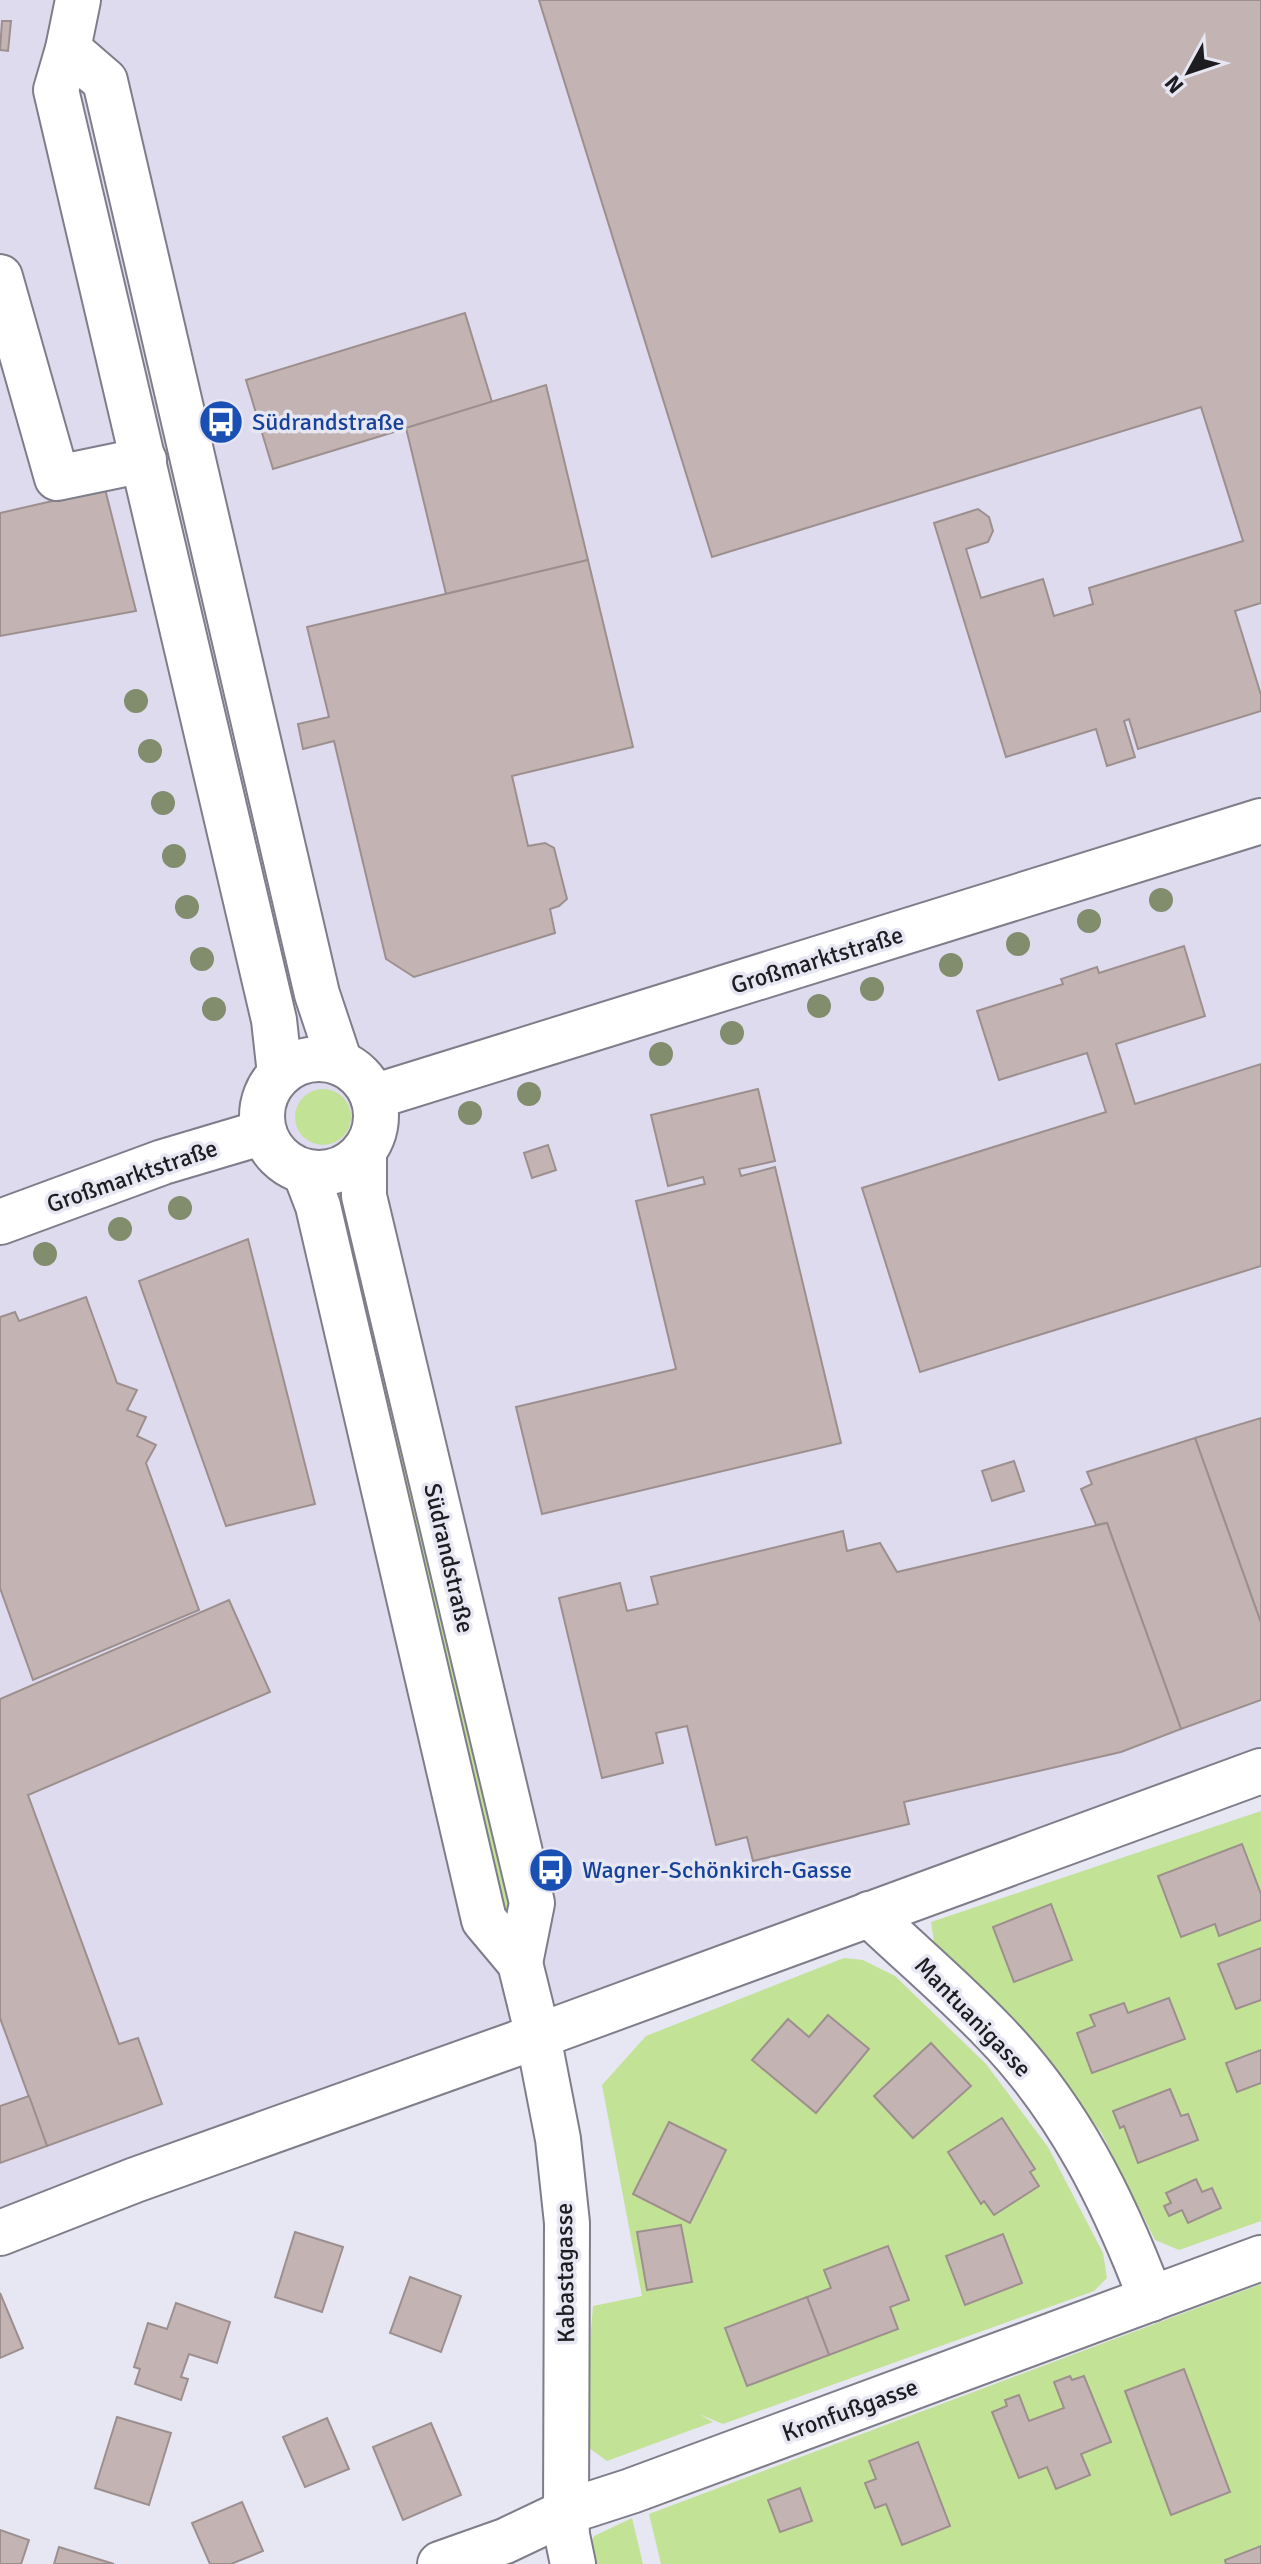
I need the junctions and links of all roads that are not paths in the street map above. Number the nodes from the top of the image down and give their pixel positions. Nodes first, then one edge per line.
1 (77, 2) edge
2 (68, 49) junction
3 (0, 277) edge
4 (144, 460) junction
5 (1261, 821) edge
6 (340, 1063) junction
7 (280, 1074) junction
8 (373, 1097) junction
9 (264, 1132) junction
10 (364, 1151) junction
11 (305, 1172) junction
12 (0, 1222) edge
13 (1261, 1771) edge
14 (869, 1914) junction
15 (520, 1963) junction
16 (538, 2036) junction
17 (0, 2233) edge
18 (1261, 2258) edge
19 (1151, 2299) junction
20 (566, 2512) junction
21 (440, 2564) edge
22 (573, 2564) edge

1 - 2 street
2 - 4 street
2 - 6 street
3 - 4 street
4 - 7 street
5 - 8 street, Großmarktstraße
6 - 7 street
6 - 8 street
7 - 9 street
8 - 10 street, Südrandstraße
9 - 11 street
9 - 12 street, Großmarktstraße
10 - 11 street
10 - 15 street, Südrandstraße
11 - 15 street, Südrandstraße
13 - 14 street
14 - 16 street
14 - 19 street, Mantuanigasse
15 - 16 street, Südrandstraße
16 - 17 street
16 - 20 street, Kabastagasse
18 - 19 street, Kronfußgasse
19 - 20 street, Kronfußgasse
20 - 21 street, Kronfußgasse
20 - 22 street, Kabastagasse

